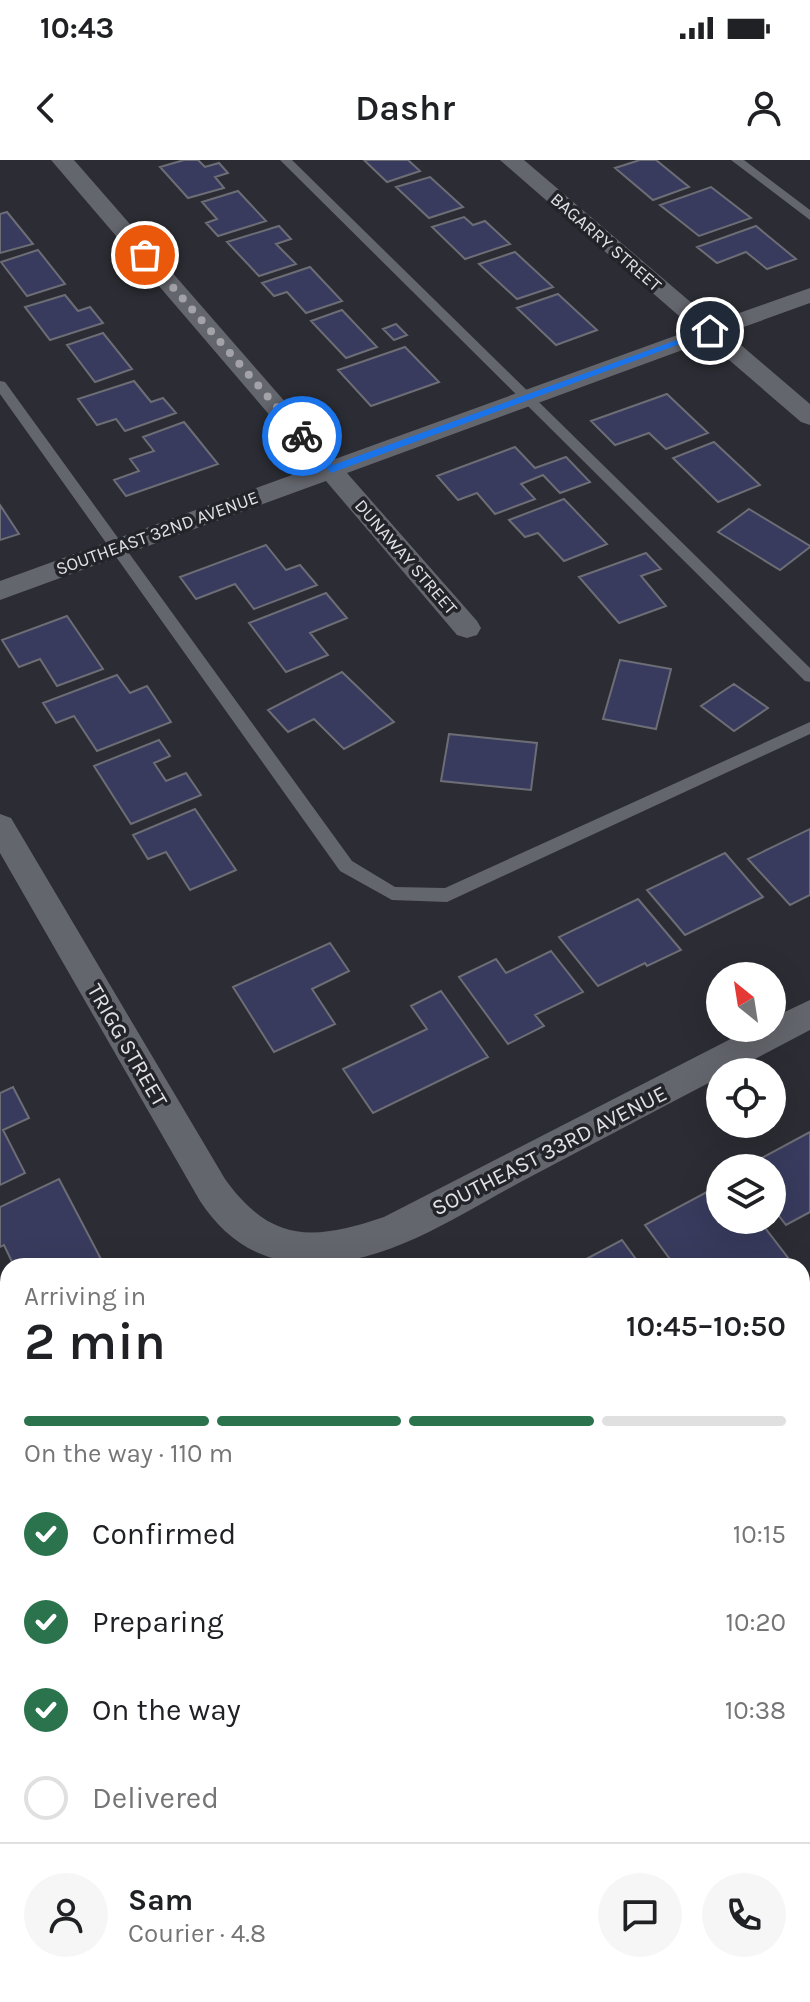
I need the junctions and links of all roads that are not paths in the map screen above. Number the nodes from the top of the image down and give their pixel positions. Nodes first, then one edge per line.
1 (62, 160) edge
2 (286, 160) edge
3 (511, 160) edge
4 (737, 160) edge
5 (810, 216) edge
6 (810, 295) edge
7 (710, 331) junction
8 (0, 385) edge
9 (529, 398) junction
10 (810, 417) edge
11 (331, 470) junction
12 (117, 548) junction
13 (0, 591) edge
14 (467, 628) dead end
15 (810, 677) edge
16 (810, 728) edge
17 (0, 826) edge
18 (810, 1014) edge
19 (277, 1243) joint

1 - 11 street, DUNAWAY STREET
2 - 9 lane
3 - 7 street, BAGARRY STREET
4 - 5 lane
6 - 7 street, SOUTHEAST 32ND AVENUE
7 - 9 street, SOUTHEAST 32ND AVENUE
7 - 10 street, BAGARRY STREET
8 - 12 lane
9 - 11 street, SOUTHEAST 32ND AVENUE
9 - 15 lane
11 - 12 street, SOUTHEAST 32ND AVENUE
11 - 14 street, DUNAWAY STREET
12 - 13 street, SOUTHEAST 32ND AVENUE
12 - 16 lane
17 - 19 street, TRIGG STREET
18 - 19 street, SOUTHEAST 33RD AVENUE

